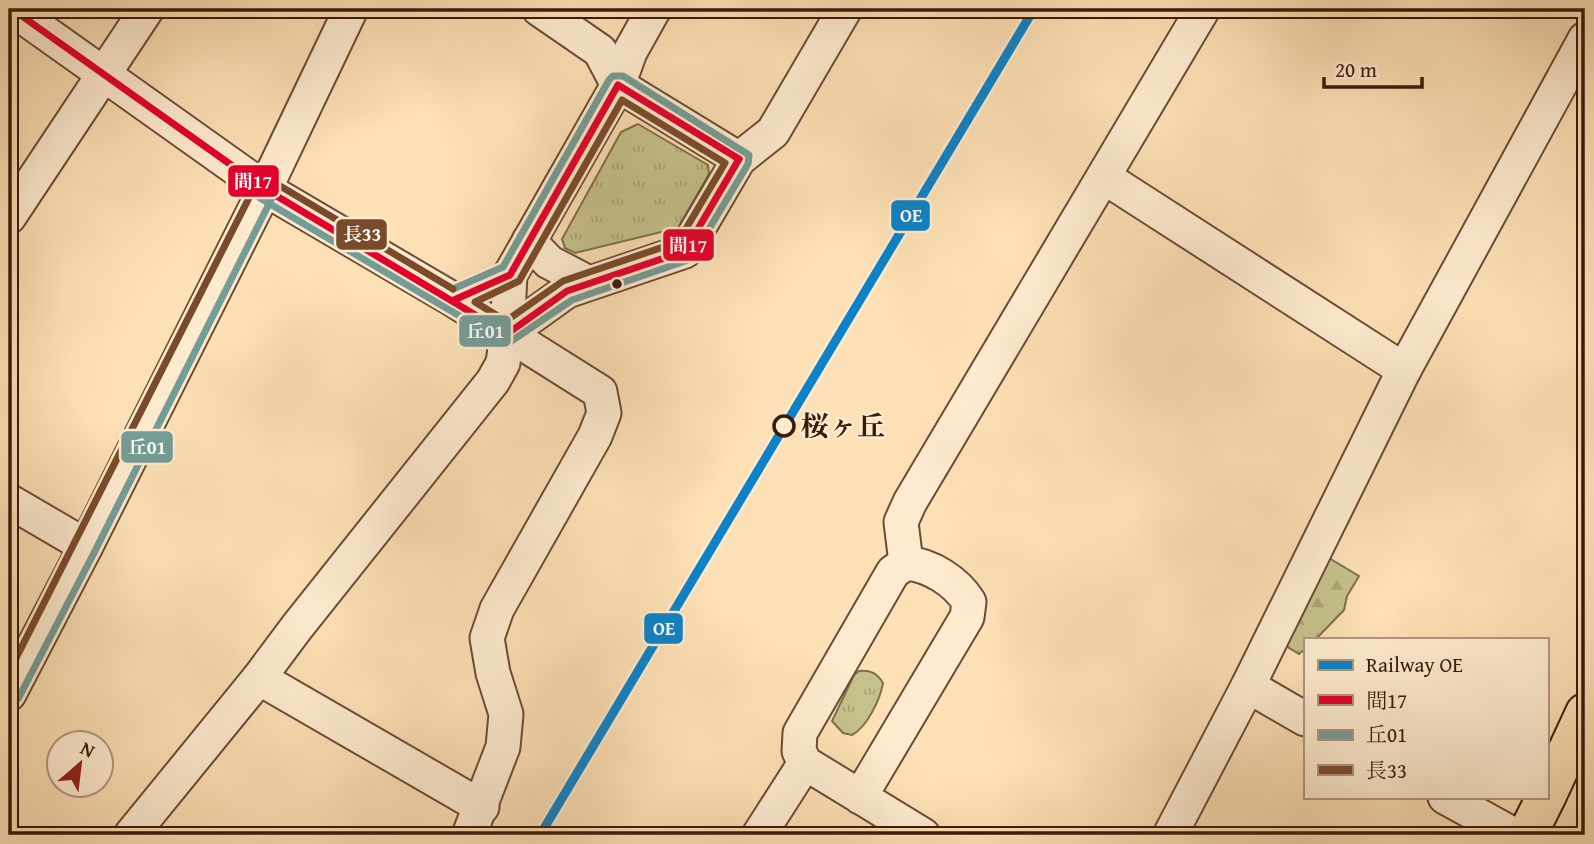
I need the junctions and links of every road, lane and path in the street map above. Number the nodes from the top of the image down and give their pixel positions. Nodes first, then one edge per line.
1 (12, 9) edge
2 (147, 9) edge
3 (351, 9) edge
4 (539, 9) edge
5 (654, 9) edge
6 (845, 9) edge
7 (1203, 9) edge
8 (1585, 39) edge
9 (103, 74) junction
10 (618, 85) junction
11 (740, 159) junction
12 (1104, 177) junction
13 (265, 189) junction
14 (9, 217) edge
15 (530, 241) junction
16 (509, 275) junction
17 (577, 286) junction
18 (454, 300) junction
19 (516, 340) junction
20 (1404, 370) junction
21 (9, 501) edge
22 (86, 546) junction
23 (906, 563) junction
24 (259, 678) junction
25 (1248, 686) junction
26 (9, 694) edge
27 (1585, 713) edge
28 (1304, 718) edge
29 (805, 762) junction
30 (1548, 792) edge
31 (860, 797) junction
32 (1447, 798) edge
33 (1545, 798) edge
34 (476, 821) edge
35 (131, 835) edge
36 (759, 835) edge
37 (923, 835) edge
38 (1170, 835) edge
39 (1514, 835) edge
40 (1527, 835) edge

1 - 9 street
2 - 9 street
3 - 13 street
4 - 10 street
5 - 10 street
6 - 11 street
7 - 12 street
8 - 20 street
9 - 13 street
9 - 14 street
10 - 11 street
10 - 15 street
11 - 17 street
12 - 20 street
12 - 23 street
13 - 18 street
13 - 22 street
15 - 16 street
15 - 17 street
16 - 18 street
16 - 19 street
17 - 19 street
18 - 19 street
19 - 24 street
19 - 34 street
20 - 25 street
21 - 22 street
22 - 26 street
23 - 29 street
23 - 31 street
24 - 34 street
24 - 35 street
25 - 28 street
25 - 38 street
27 - 30 highway
29 - 31 street
29 - 36 street
31 - 37 street
32 - 39 street
33 - 40 highway

